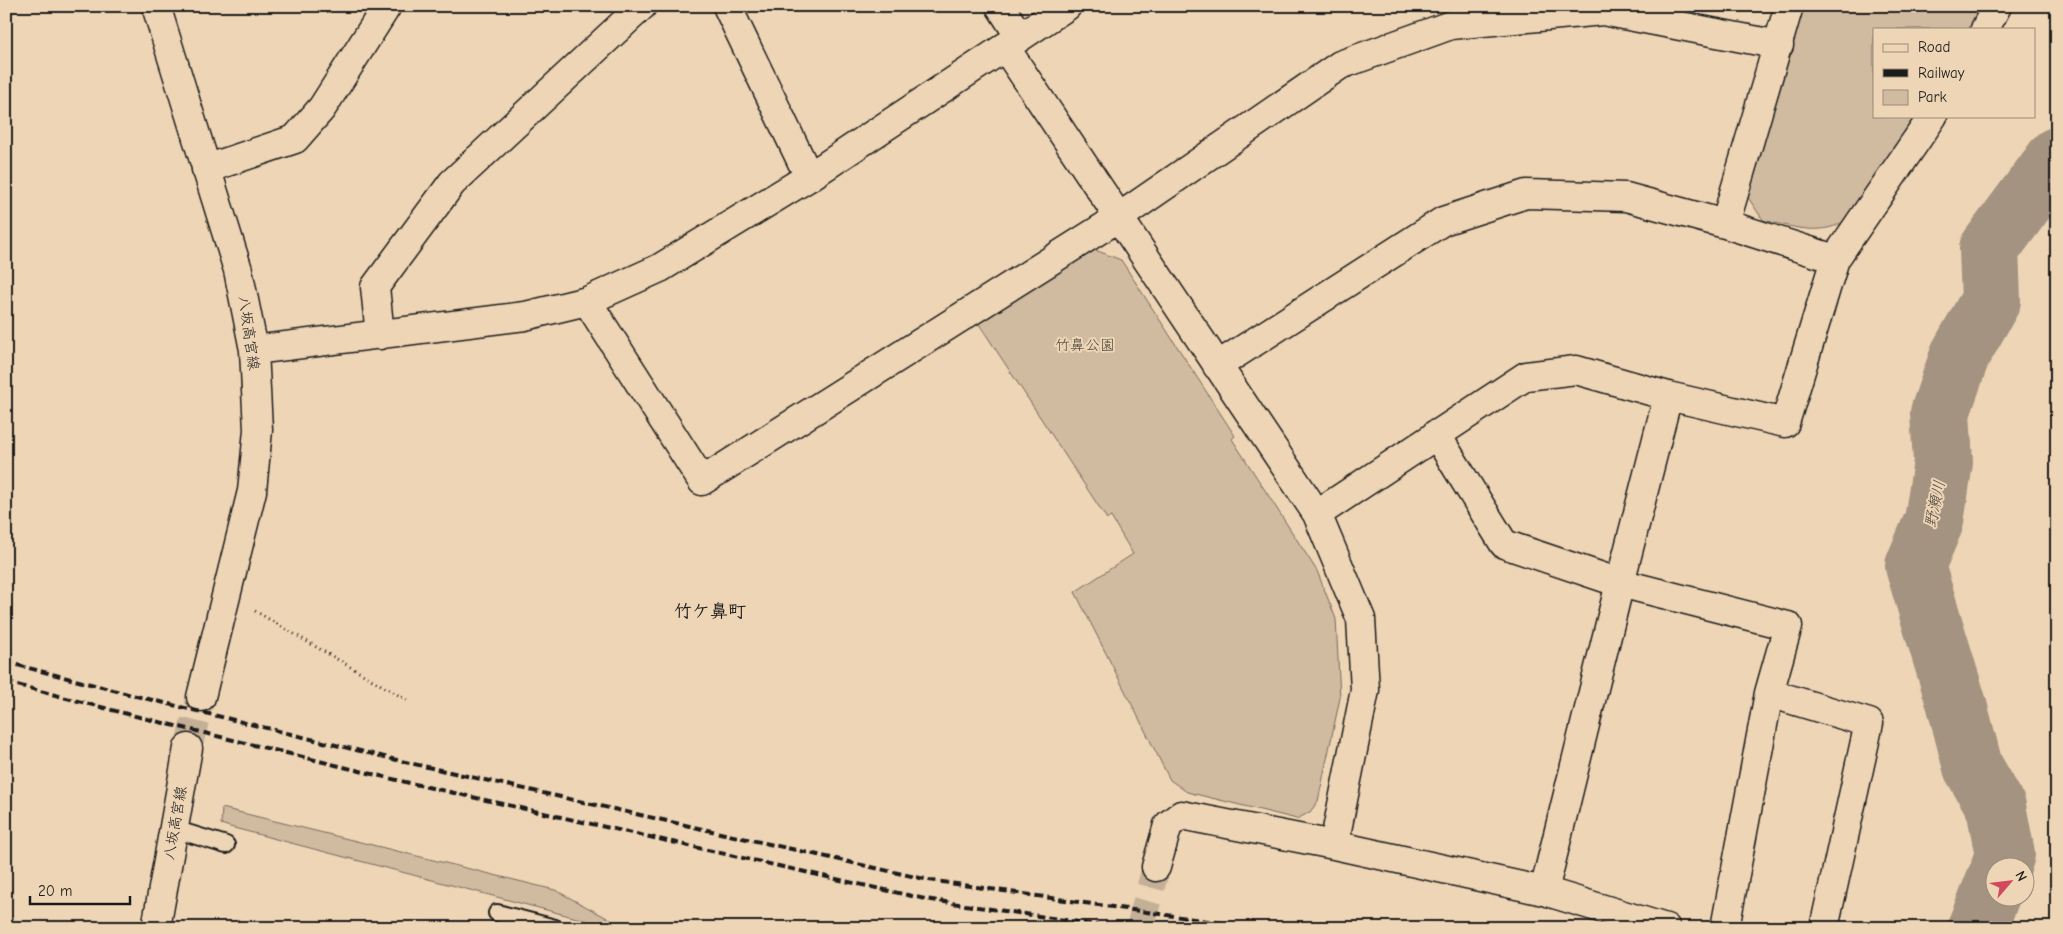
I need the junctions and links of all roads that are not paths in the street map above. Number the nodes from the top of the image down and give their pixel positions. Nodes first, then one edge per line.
1 (156, 6) edge
2 (387, 6) edge
3 (642, 6) edge
4 (727, 6) edge
5 (1000, 6) edge
6 (1067, 6) edge
7 (1789, 6) edge
8 (1997, 6) edge
9 (1986, 28) edge
10 (1012, 42) junction
11 (1779, 45) junction
12 (1932, 118) edge
13 (206, 169) junction
14 (809, 177) junction
15 (1118, 218) junction
16 (1725, 224) junction
17 (1835, 259) junction
18 (587, 301) junction
19 (380, 335) junction
20 (254, 350) junction
21 (1217, 366) junction
22 (1668, 396) junction
23 (1436, 434) junction
24 (1317, 514) junction
25 (1620, 583) junction
26 (1769, 692) junction
27 (201, 697) tunnel mouth
28 (188, 748) tunnel mouth
29 (174, 829) junction
30 (226, 844) dead end
31 (1334, 845) junction
32 (1156, 867) tunnel mouth
33 (1544, 891) junction
34 (496, 913) dead end
35 (156, 928) edge
36 (555, 928) edge
37 (1666, 928) edge
38 (1725, 928) edge
39 (1824, 928) edge

1 - 13 street, 八坂高宮線
2 - 13 street
3 - 19 street
4 - 14 street
5 - 10 street
6 - 10 street
7 - 11 street
8 - 9 street
10 - 14 street
10 - 15 street
11 - 15 street
11 - 16 street
12 - 17 street
13 - 20 street, 八坂高宮線
14 - 18 street
15 - 18 street
15 - 21 street
16 - 17 street
16 - 21 street
17 - 22 street
18 - 19 street
19 - 20 street
20 - 27 street, 八坂高宮線
21 - 24 street
22 - 23 street
22 - 25 street
23 - 24 street
23 - 25 street
24 - 31 street
25 - 26 street
25 - 33 street
26 - 38 street
26 - 39 street
28 - 29 street, 八坂高宮線
29 - 30 lane
29 - 35 street, 八坂高宮線
31 - 32 street
31 - 33 street
33 - 37 street
34 - 36 lane

